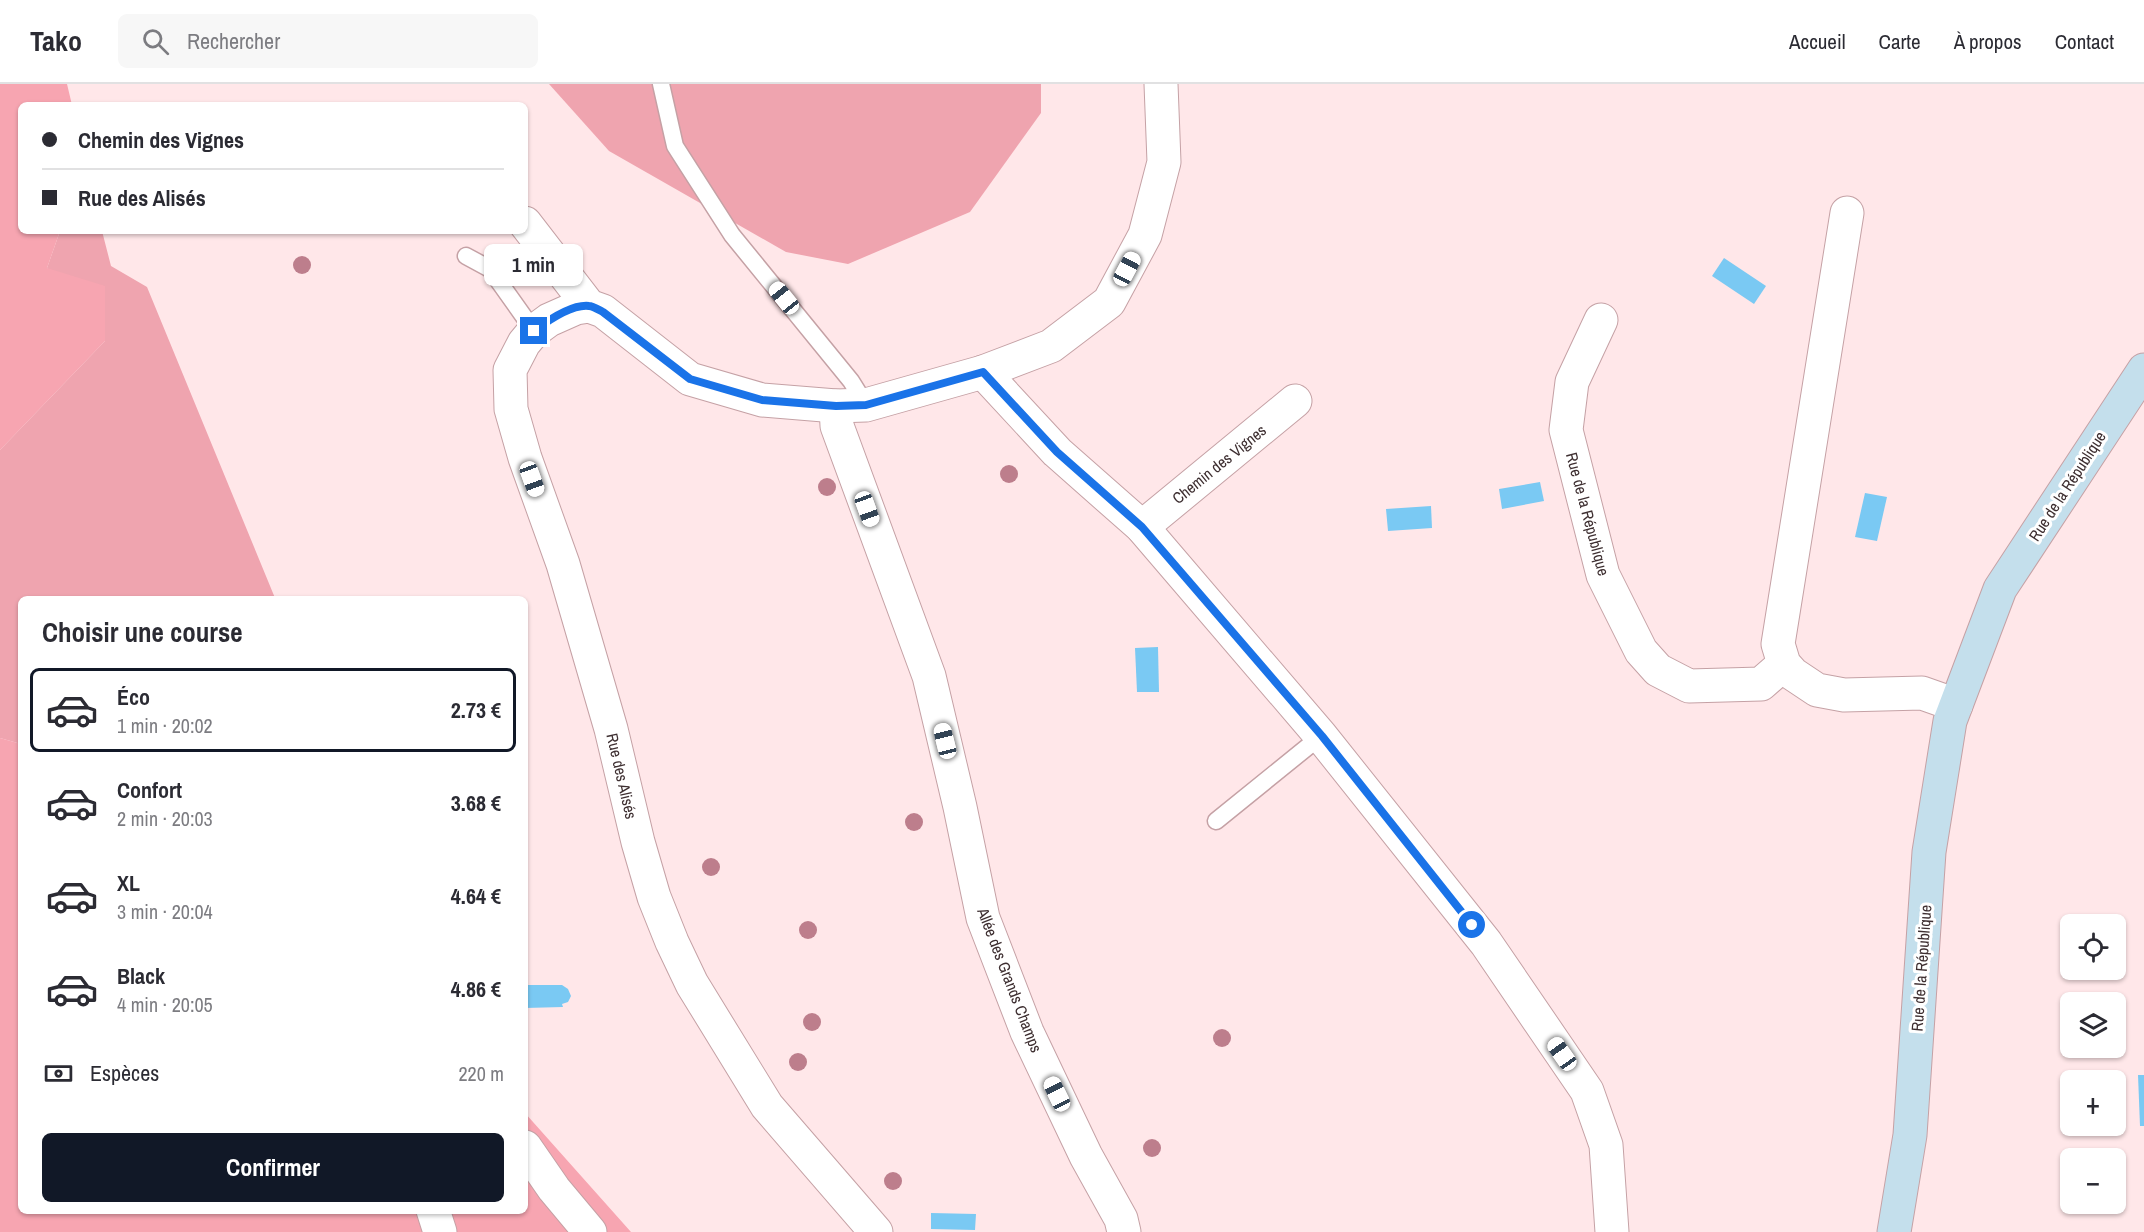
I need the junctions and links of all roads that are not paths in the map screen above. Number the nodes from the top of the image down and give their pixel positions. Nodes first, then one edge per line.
1 (661, 84) edge
2 (1161, 84) edge
3 (1847, 213) dead end
4 (528, 227) edge
5 (466, 256) dead end
6 (589, 306) junction
7 (1601, 320) dead end
8 (534, 331) junction
9 (2144, 370) edge
10 (983, 372) junction
11 (1296, 401) dead end
12 (851, 405) junction
13 (1142, 527) junction
14 (1784, 664) junction
15 (1956, 705) junction
16 (1322, 736) junction
17 (1216, 821) dead end
18 (528, 1151) edge
19 (434, 1214) edge
20 (440, 1232) edge
21 (590, 1232) edge
22 (876, 1232) edge
23 (1124, 1232) edge
24 (1612, 1232) edge
25 (1894, 1232) edge

1 - 12 lane
2 - 10 street
3 - 14 street
4 - 6 street
5 - 8 lane
6 - 8 street, Rue des Alisés
6 - 12 street
7 - 14 street, Rue de la République
8 - 22 street, Rue des Alisés
9 - 15 street, Rue de la République
10 - 12 street
10 - 13 street
11 - 13 street, Chemin des Vignes
12 - 23 street, Allée des Grands Champs
13 - 16 street
14 - 15 street
15 - 25 street, Rue de la République
16 - 17 lane
16 - 24 street
18 - 21 street
19 - 20 street

